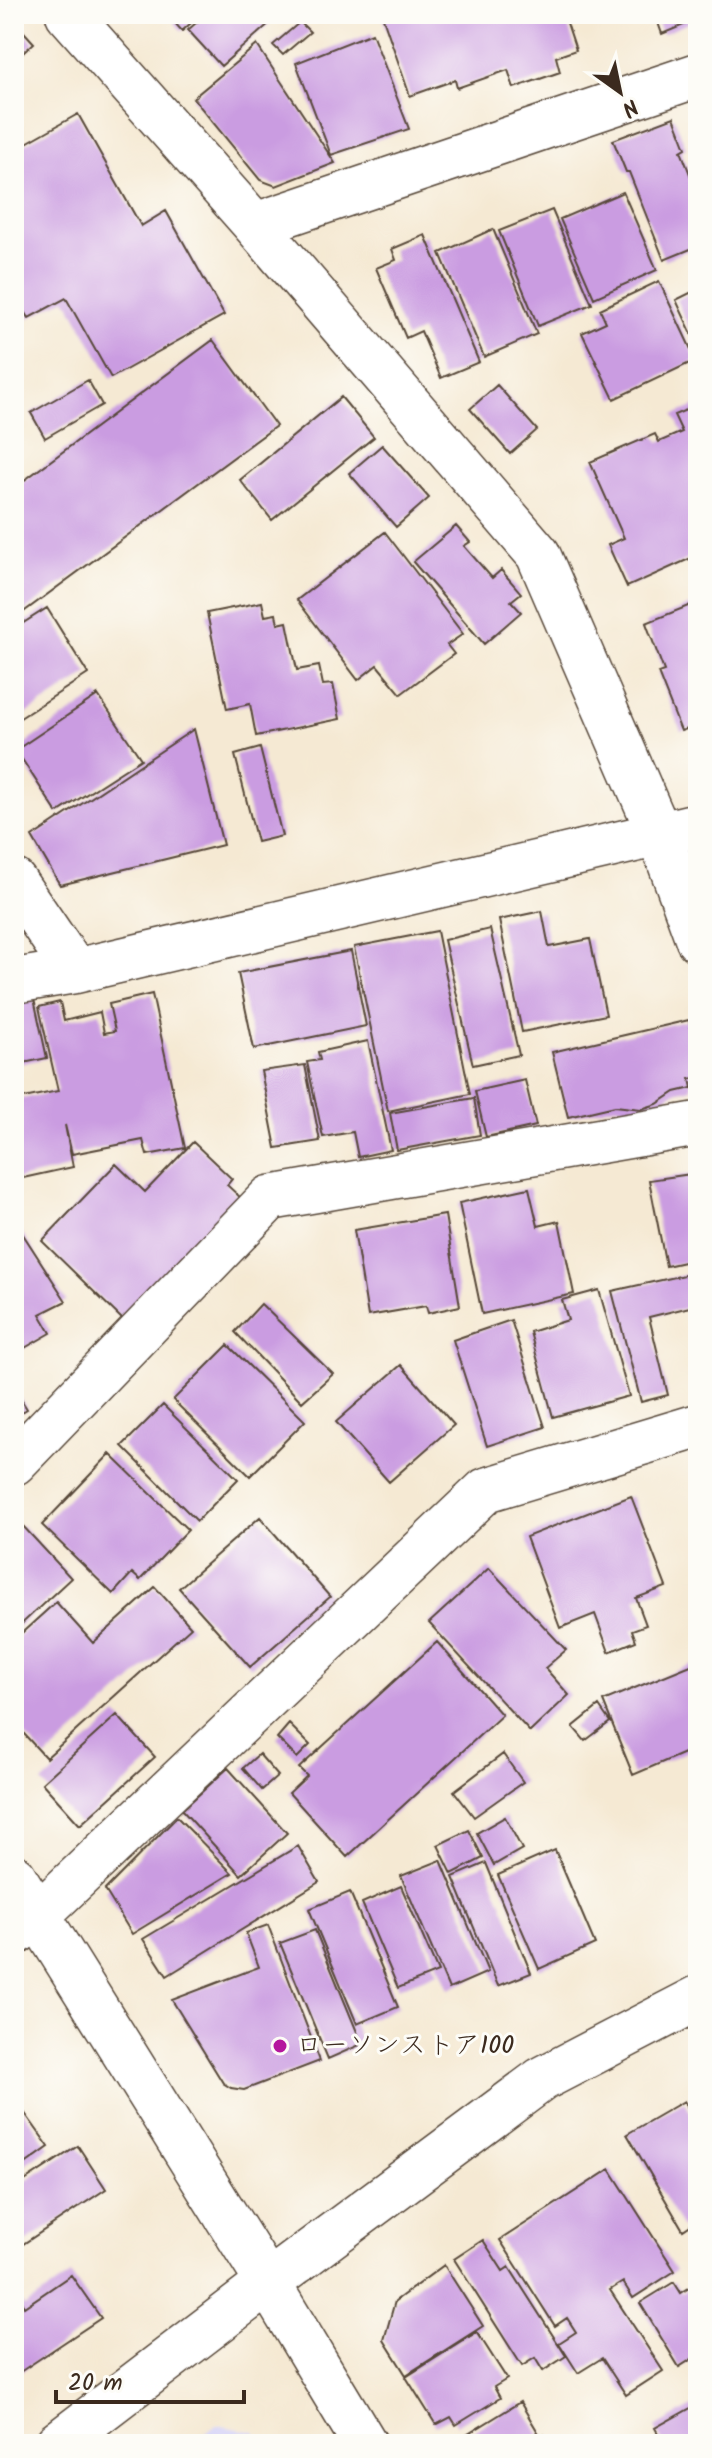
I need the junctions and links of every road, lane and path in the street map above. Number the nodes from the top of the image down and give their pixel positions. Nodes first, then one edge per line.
1 (68, 14) edge
2 (698, 75) edge
3 (255, 225) junction
4 (678, 829) edge
5 (14, 881) edge
6 (698, 940) edge
7 (75, 971) junction
8 (14, 981) edge
9 (698, 1124) edge
10 (698, 1426) edge
11 (14, 1463) edge
12 (14, 1877) edge
13 (26, 1925) edge
14 (698, 1998) edge
15 (268, 2283) junction
16 (57, 2444) edge
17 (365, 2444) edge

1 - 3 street
2 - 3 street
3 - 4 street
4 - 6 street
4 - 7 street
5 - 7 street
7 - 8 street
9 - 11 street
10 - 13 street
12 - 13 street
13 - 15 street
14 - 15 street
15 - 16 street
15 - 17 street

